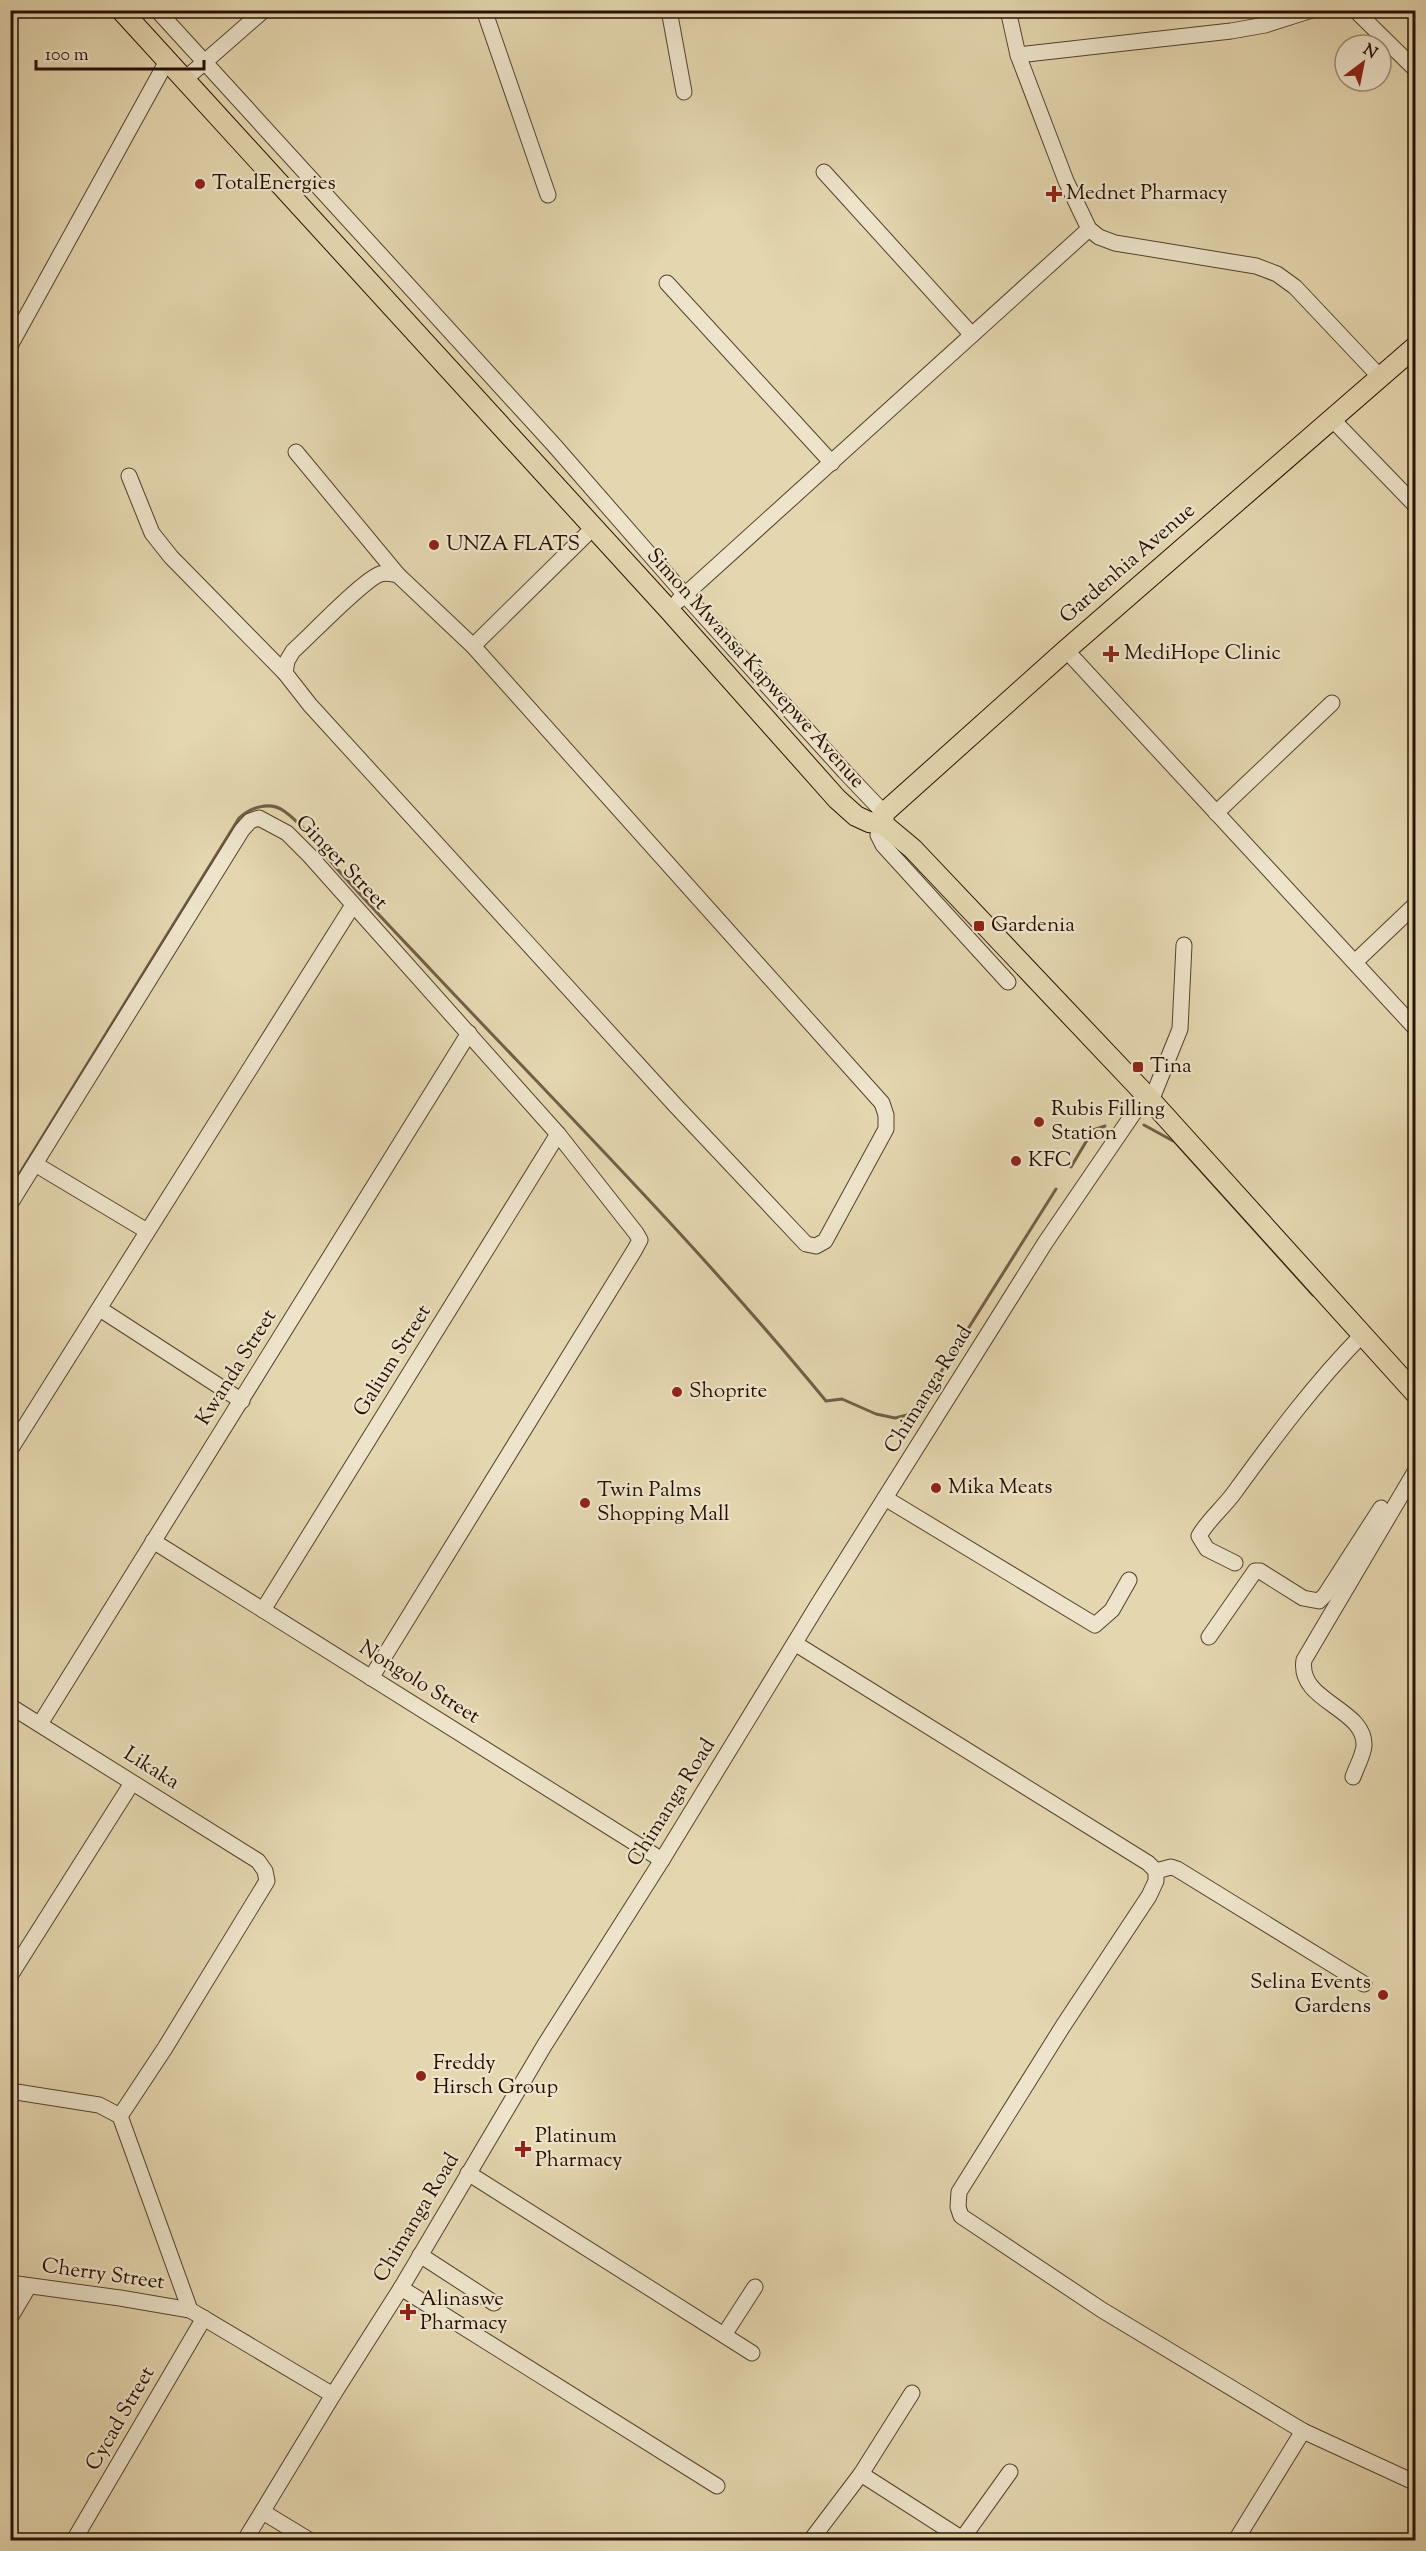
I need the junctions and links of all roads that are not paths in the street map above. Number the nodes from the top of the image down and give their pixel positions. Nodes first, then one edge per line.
1 (121, 10) edge
2 (157, 10) edge
3 (264, 10) edge
4 (484, 10) edge
5 (669, 10) edge
6 (1008, 10) edge
7 (1312, 10) edge
8 (1355, 10) edge
9 (1018, 55) junction
10 (167, 61) junction
11 (205, 61) junction
12 (1416, 70) edge
13 (184, 80) junction
14 (684, 92) dead end
15 (824, 172) dead end
16 (548, 195) dead end
17 (1089, 229) junction
18 (667, 283) dead end
19 (429, 309) junction
20 (409, 326) junction
21 (972, 335) junction
22 (10, 346) edge
23 (1416, 346) edge
24 (1380, 377) junction
25 (1332, 419) junction
26 (296, 452) dead end
27 (832, 463) junction
28 (129, 476) dead end
29 (1416, 506) edge
30 (594, 527) junction
31 (398, 576) junction
32 (685, 594) junction
33 (669, 609) junction
34 (473, 646) junction
35 (1066, 650) junction
36 (285, 673) junction
37 (1332, 703) dead end
38 (1216, 813) junction
39 (884, 819) junction
40 (1416, 904) edge
41 (353, 905) junction
42 (1185, 945) dead end
43 (1355, 962) junction
44 (1008, 982) dead end
45 (1416, 1029) edge
46 (469, 1034) junction
47 (1148, 1098) junction
48 (558, 1134) junction
49 (35, 1164) junction
50 (10, 1204) edge
51 (147, 1231) junction
52 (100, 1309) junction
53 (1362, 1335) junction
54 (1416, 1394) edge
55 (242, 1401) junction
56 (10, 1450) edge
57 (1416, 1456) edge
58 (1416, 1470) edge
59 (885, 1498) junction
60 (153, 1541) junction
61 (1235, 1563) dead end
62 (1129, 1580) dead end
63 (263, 1610) junction
64 (1209, 1637) dead end
65 (796, 1644) junction
66 (371, 1678) junction
67 (10, 1706) edge
68 (40, 1724) junction
69 (1353, 1777) dead end
70 (132, 1782) junction
71 (662, 1860) junction
72 (1156, 1871) junction
73 (10, 1976) edge
74 (1364, 1984) dead end
75 (10, 2091) edge
76 (120, 2116) junction
77 (468, 2174) junction
78 (420, 2255) junction
79 (10, 2283) edge
80 (29, 2286) junction
81 (755, 2287) dead end
82 (401, 2288) junction
83 (494, 2303) dead end
84 (190, 2310) junction
85 (10, 2318) edge
86 (204, 2318) junction
87 (724, 2335) junction
88 (752, 2353) dead end
89 (912, 2393) dead end
90 (333, 2395) junction
91 (1303, 2431) junction
92 (1010, 2472) dead end
93 (861, 2474) junction
94 (1416, 2483) edge
95 (717, 2486) dead end
96 (264, 2512) junction
97 (963, 2540) edge
98 (74, 2541) edge
99 (245, 2541) edge
100 (309, 2541) edge
101 (811, 2541) edge
102 (1236, 2541) edge

1 - 10 main road, Simon Mwansa Kapwepwe Avenue
2 - 11 street
3 - 11 street
4 - 16 street
5 - 14 street
6 - 9 street
7 - 9 street
8 - 12 street
9 - 17 street
10 - 13 main road, Simon Mwansa Kapwepwe Avenue
10 - 22 street
11 - 13 street
11 - 19 street
13 - 20 main road, Simon Mwansa Kapwepwe Avenue
15 - 21 street
17 - 21 street
17 - 24 street
18 - 27 street
19 - 20 street
19 - 32 street
20 - 30 main road, Simon Mwansa Kapwepwe Avenue
21 - 27 street
23 - 24 main road, Gardenhia Avenue
24 - 25 main road, Gardenhia Avenue
25 - 29 street
25 - 35 main road, Gardenhia Avenue
26 - 31 street
27 - 32 street
28 - 36 street
30 - 33 main road, Simon Mwansa Kapwepwe Avenue
30 - 34 street
31 - 34 street
31 - 36 street
32 - 33 street
32 - 39 street
33 - 39 main road, Simon Mwansa Kapwepwe Avenue
34 - 36 street
35 - 38 street
35 - 39 main road, Gardenhia Avenue
37 - 38 street
38 - 43 street
39 - 44 street
39 - 47 main road, Simon Mwansa Kapwepwe Avenue
40 - 43 street
41 - 46 street, Ginger Street
41 - 49 street, Ginger Street
41 - 51 street
42 - 47 street, Chimanga Road
43 - 45 street
46 - 48 street, Ginger Street
46 - 55 street, Kwanda Street
47 - 53 main road, Simon Mwansa Kapwepwe Avenue
47 - 59 street, Chimanga Road
48 - 63 street, Galium Street
48 - 66 street, Ginger Street
49 - 50 street, Ginger Street
49 - 51 street
51 - 52 street
52 - 55 street
52 - 56 street
53 - 54 main road, Simon Mwansa Kapwepwe Avenue
53 - 61 street
55 - 60 street, Kwanda Street
57 - 64 street
58 - 69 street
59 - 62 street
59 - 65 street, Chimanga Road
60 - 63 street, Nongolo Street
60 - 68 street, Kwanda Street
63 - 66 street, Nongolo Street
65 - 71 street, Chimanga Road
65 - 72 street
66 - 71 street, Nongolo Street
67 - 68 street, Likaka
68 - 70 street, Likaka
70 - 73 street
70 - 76 street, Likaka
71 - 77 street, Chimanga Road
72 - 74 street
72 - 91 street
75 - 76 street
76 - 84 street
77 - 78 street, Chimanga Road
77 - 87 street
78 - 82 street, Chimanga Road
78 - 83 street
79 - 80 street, Cherry Street
80 - 84 street, Cherry Street
80 - 85 street
81 - 87 street
82 - 90 street, Chimanga Road
82 - 95 street
84 - 86 street
86 - 90 street
86 - 98 street, Cycad Street
87 - 88 street
89 - 93 street
90 - 96 street, Chimanga Road
91 - 94 street
91 - 102 street
92 - 97 street
93 - 97 street
93 - 101 street
96 - 99 street, Chimanga Road
96 - 100 street

